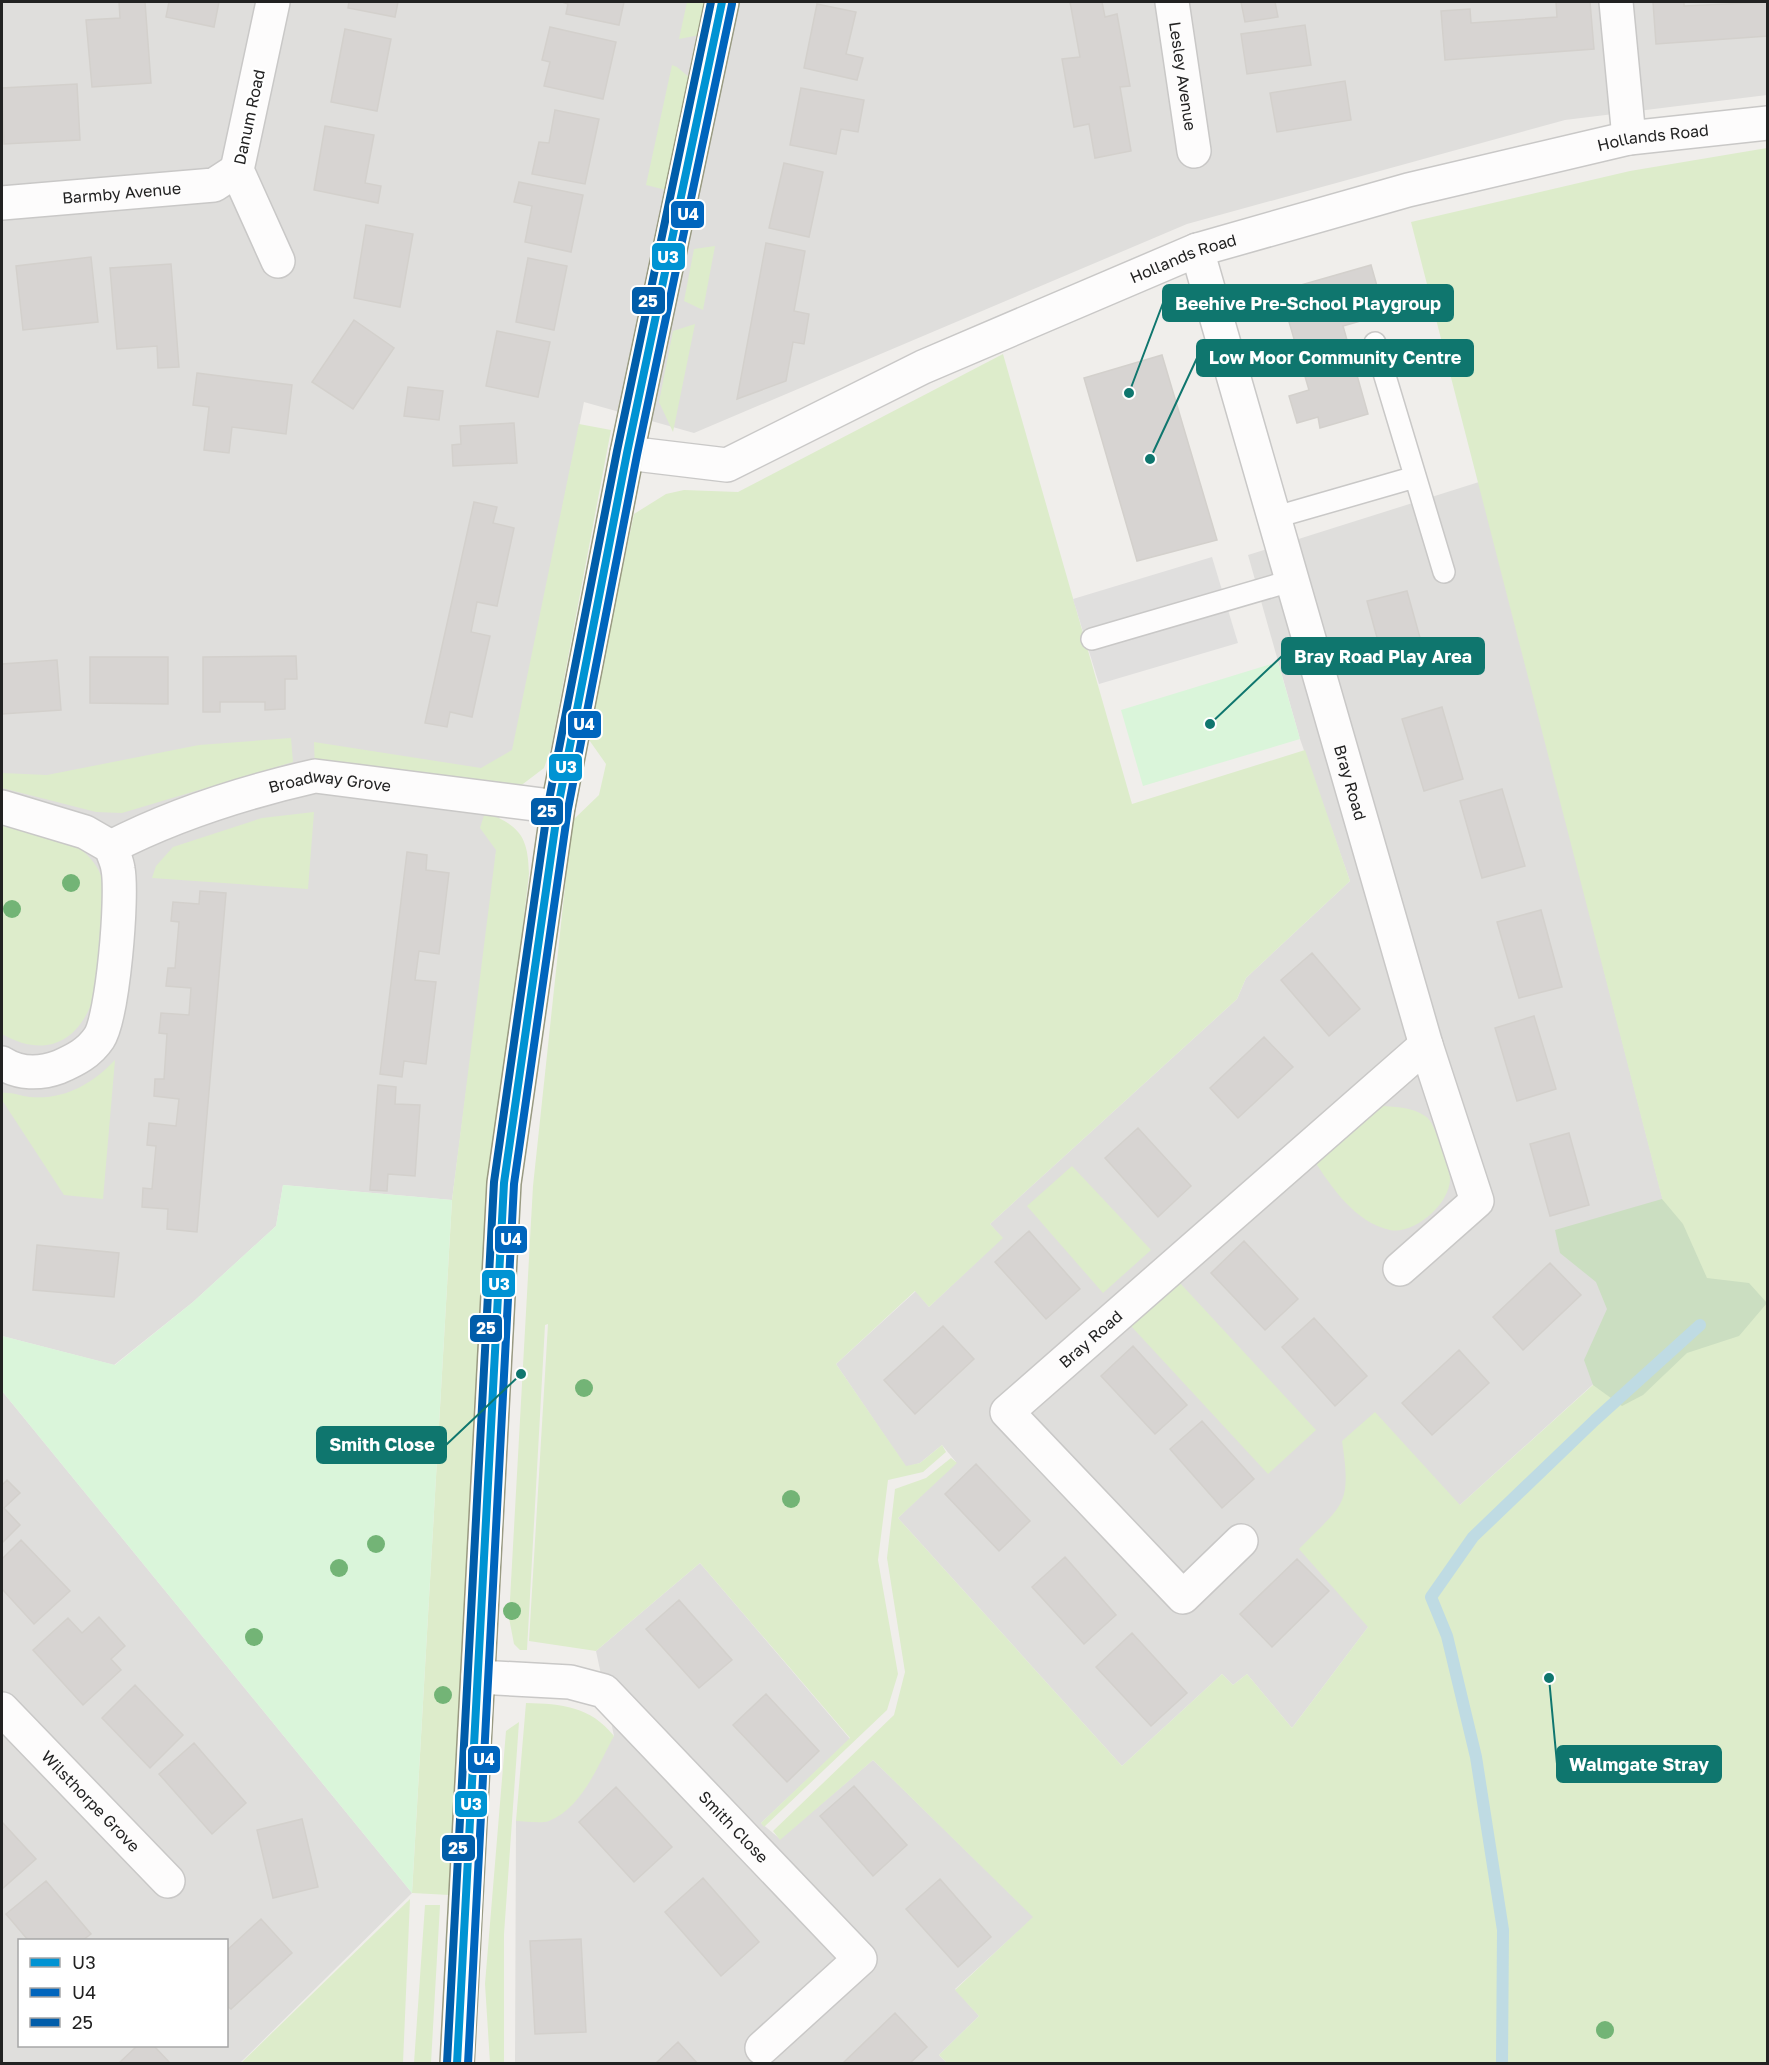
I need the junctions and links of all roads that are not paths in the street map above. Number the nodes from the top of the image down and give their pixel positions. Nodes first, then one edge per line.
1 (273, 2) edge
2 (722, 2) edge
3 (1172, 2) edge
4 (1616, 2) edge
5 (1767, 123) edge
6 (1629, 138) junction
7 (1194, 151) dead end
8 (237, 171) junction
9 (2, 202) edge
10 (1197, 250) junction
11 (278, 261) dead end
12 (1375, 343) dead end
13 (627, 453) junction
14 (1415, 477) junction
15 (1276, 517) junction
16 (1444, 572) dead end
17 (1294, 580) junction
18 (1092, 639) dead end
19 (2, 807) edge
20 (558, 807) junction
21 (111, 847) junction
22 (1426, 1045) junction
23 (2, 1063) edge
24 (1400, 1269) dead end
25 (1241, 1541) dead end
26 (478, 1677) junction
27 (5, 1721) edge
28 (168, 1881) dead end
29 (762, 2048) dead end
30 (457, 2064) edge

1 - 8 street, Danum Road
2 - 13 street
3 - 7 street, Lesley Avenue
4 - 6 street
5 - 6 street, Hollands Road
6 - 10 street, Hollands Road
8 - 9 street, Barmby Avenue
8 - 11 street, Danum Road
10 - 13 street, Hollands Road
10 - 15 street, Bray Road
12 - 14 lane
13 - 20 street
14 - 15 lane
14 - 16 lane
15 - 17 street, Bray Road
17 - 18 lane
17 - 22 street, Bray Road
19 - 21 street
20 - 21 street, Broadway Grove
20 - 26 street
21 - 23 street
22 - 24 street, Bray Road
22 - 25 street, Bray Road
26 - 29 street, Smith Close
26 - 30 street
27 - 28 street, Wilsthorpe Grove

